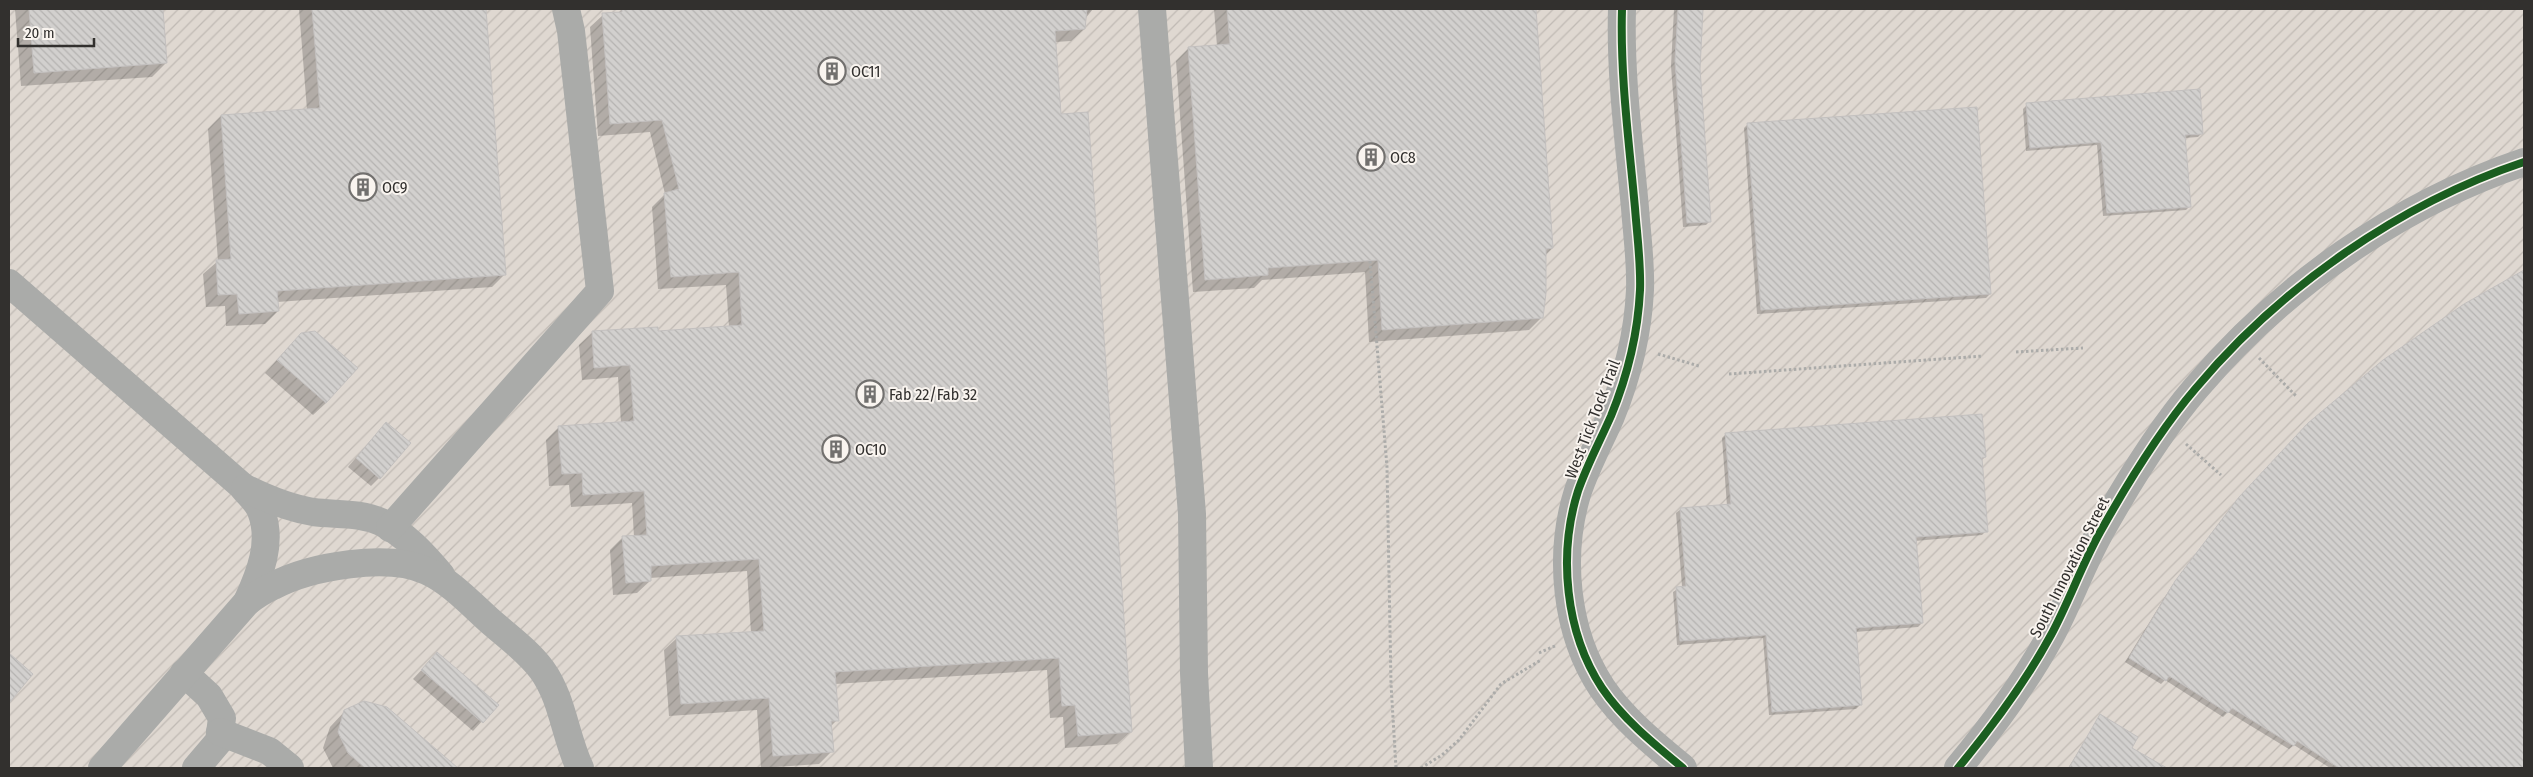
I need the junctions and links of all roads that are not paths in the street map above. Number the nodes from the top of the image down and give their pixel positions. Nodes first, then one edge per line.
1 (566, 9) edge
2 (1152, 9) edge
3 (1622, 9) edge
4 (2524, 162) edge
5 (9, 283) edge
6 (242, 486) junction
7 (390, 528) junction
8 (451, 587) junction
9 (247, 602) junction
10 (184, 673) junction
11 (220, 732) junction
12 (102, 768) edge
13 (196, 768) edge
14 (290, 768) edge
15 (580, 768) edge
16 (1199, 768) edge
17 (1683, 768) edge
18 (1958, 768) edge

1 - 7 street
2 - 16 street
3 - 17 street, West Tick Tock Trail
4 - 18 street, South Innovation Street
5 - 6 street
6 - 7 street
6 - 9 street
7 - 8 street
8 - 9 street
8 - 15 street
9 - 10 street
10 - 11 street
10 - 12 street
11 - 13 street
11 - 14 street

